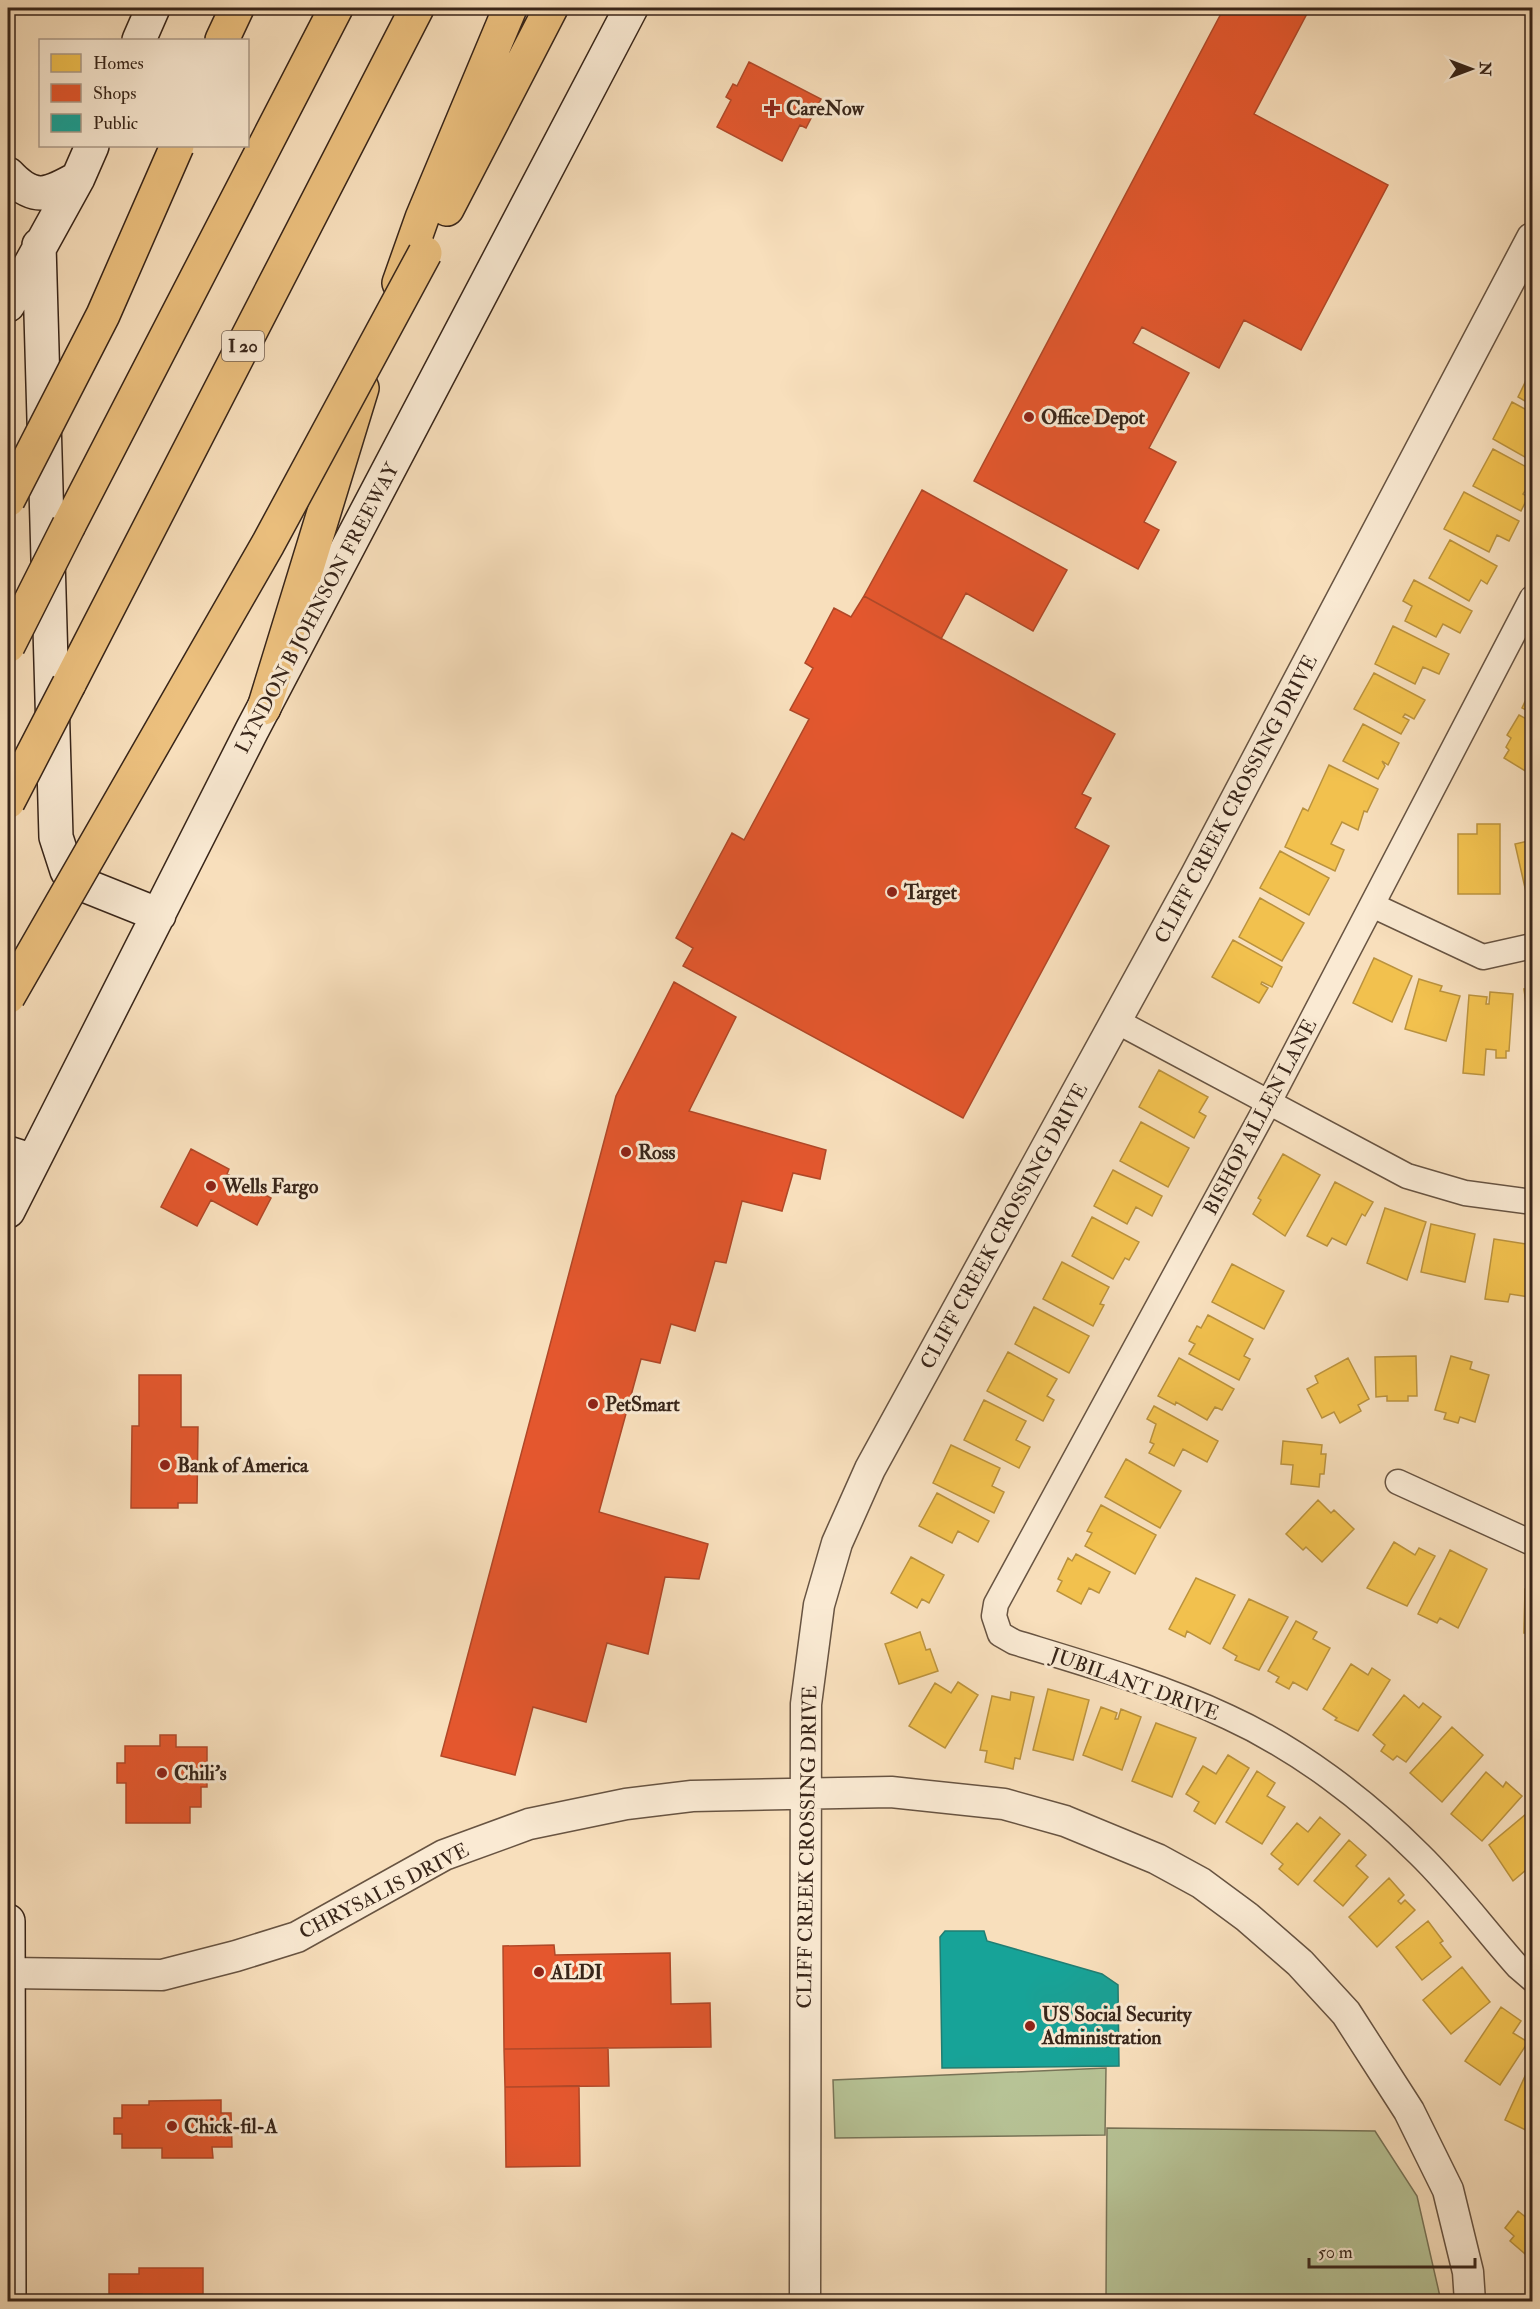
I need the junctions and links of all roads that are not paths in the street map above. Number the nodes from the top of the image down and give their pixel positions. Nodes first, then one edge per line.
1 (153, 8) edge
2 (237, 8) edge
3 (336, 8) edge
4 (417, 8) edge
5 (510, 8) edge
6 (551, 8) edge
7 (631, 8) edge
8 (139, 39) edge
9 (222, 39) edge
10 (92, 147) edge
11 (177, 147) edge
12 (8, 174) edge
13 (78, 178) junction
14 (1533, 238) edge
15 (39, 244) junction
16 (8, 305) edge
17 (8, 500) edge
18 (1533, 598) edge
19 (8, 646) edge
20 (264, 708) junction
21 (8, 802) edge
22 (1372, 905) junction
23 (159, 915) junction
24 (1533, 946) edge
25 (8, 997) edge
26 (1116, 1021) junction
27 (1268, 1104) junction
28 (20, 1157) edge
29 (1533, 1202) edge
30 (8, 1211) edge
31 (1398, 1482) dead end
32 (1533, 1543) edge
33 (1000, 1634) joint
34 (804, 1793) junction
35 (8, 1922) edge
36 (8, 1973) edge
37 (1533, 1979) edge
38 (9, 2301) edge
39 (805, 2301) edge
40 (1470, 2301) edge

1 - 8 main road
2 - 9 highway
3 - 19 highway, bridge
4 - 21 highway, I 20, bridge
5 - 20 highway
6 - 25 highway, bridge
7 - 20 main road, LYNDON B JOHNSON FREEWAY
10 - 13 main road
11 - 17 highway, bridge
12 - 13 main road
13 - 15 main road
14 - 26 street, CLIFF CREEK CROSSING DRIVE
15 - 16 main road
15 - 23 main road
18 - 22 street, BISHOP ALLEN LANE
20 - 23 main road, LYNDON B JOHNSON FREEWAY
22 - 24 street
22 - 27 street, BISHOP ALLEN LANE
23 - 28 main road, LYNDON B JOHNSON FREEWAY
26 - 27 street
26 - 34 street, CLIFF CREEK CROSSING DRIVE
27 - 29 street
27 - 33 street, BISHOP ALLEN LANE
28 - 30 main road, LYNDON B JOHNSON FREEWAY
31 - 32 street
33 - 37 street, JUBILANT DRIVE
34 - 36 street, CHRYSALIS DRIVE
34 - 39 street, CLIFF CREEK CROSSING DRIVE
34 - 40 street, CHRYSALIS DRIVE
35 - 36 main road
36 - 38 main road

